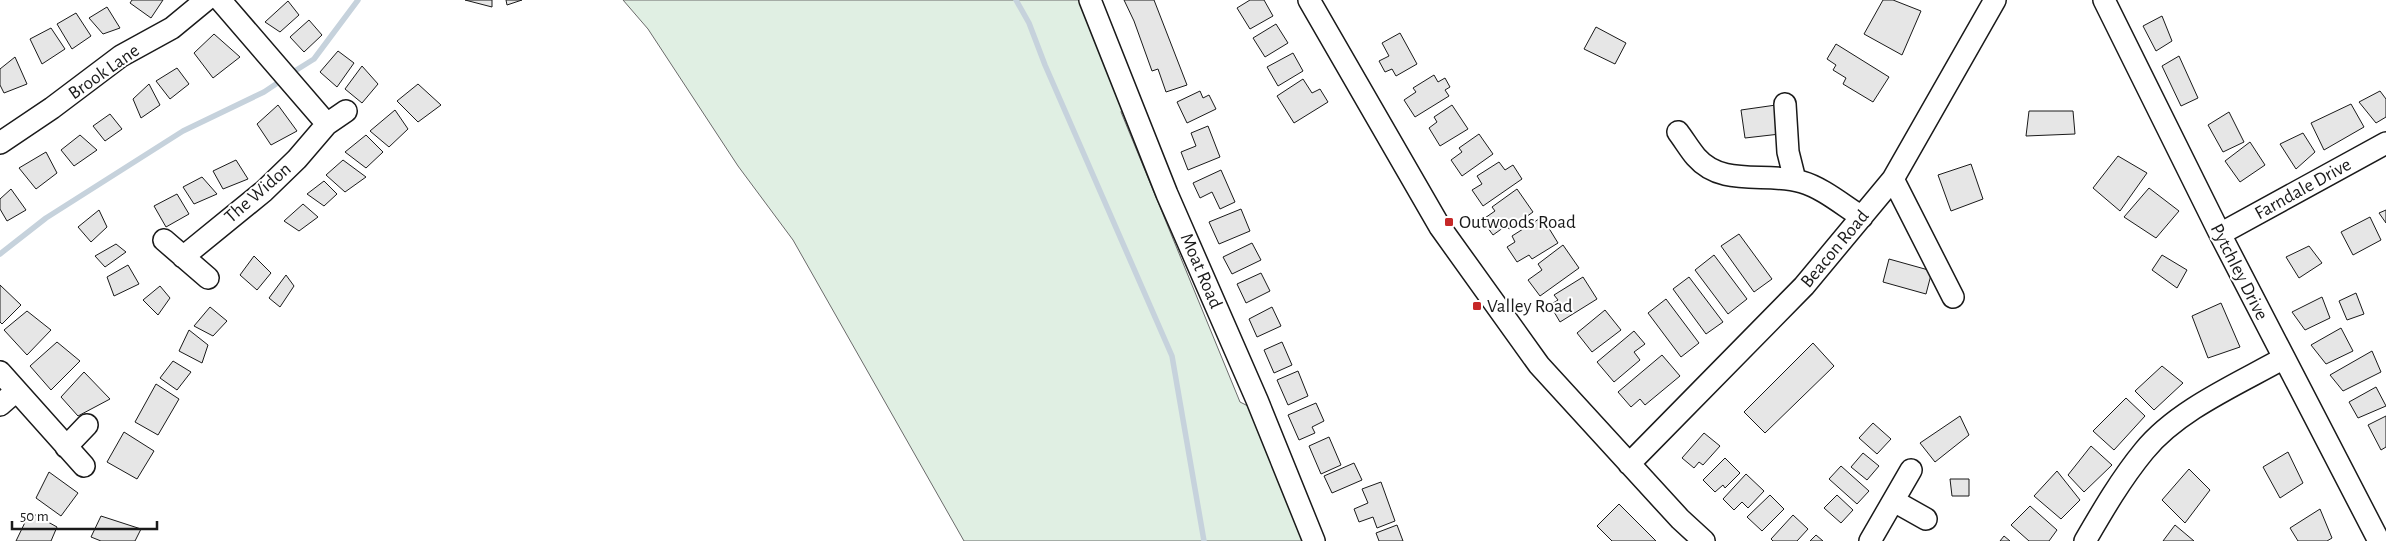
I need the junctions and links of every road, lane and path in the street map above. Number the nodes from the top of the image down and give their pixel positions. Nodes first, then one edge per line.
1 (206, 0) edge
2 (220, 0) edge
3 (1090, 0) edge
4 (1310, 0) edge
5 (1995, 0) edge
6 (2104, 0) edge
7 (1785, 104) dead end
8 (346, 111) dead end
9 (327, 124) junction
10 (1678, 132) dead end
11 (0, 142) edge
12 (2386, 143) edge
13 (1893, 179) junction
14 (1795, 180) junction
15 (1862, 217) junction
16 (2220, 234) junction
17 (164, 240) dead end
18 (183, 257) junction
19 (208, 278) dead end
20 (1953, 297) dead end
21 (2284, 358) junction
22 (0, 372) edge
23 (16, 391) junction
24 (0, 405) edge
25 (87, 425) dead end
26 (66, 447) junction
27 (1629, 464) junction
28 (84, 466) dead end
29 (1910, 470) dead end
30 (1894, 501) junction
31 (1926, 519) dead end
32 (2095, 536) edge
33 (1314, 541) edge
34 (1704, 541) edge
35 (1870, 541) edge
36 (2379, 541) edge

1 - 11 street, Brook Lane
2 - 9 street
3 - 33 street, Moat Road
4 - 27 street
5 - 13 street, Beacon Road
6 - 16 street, Pytchley Drive
7 - 14 street
8 - 9 street, The Widon
9 - 18 street, The Widon
10 - 14 street
12 - 16 street, Farndale Drive
13 - 15 street, Beacon Road
13 - 20 street
14 - 15 street
15 - 27 street, Beacon Road
16 - 21 street, Pytchley Drive
17 - 18 street
18 - 19 street
21 - 32 street
21 - 36 street, Pytchley Drive
22 - 23 street
23 - 24 street
23 - 26 street
25 - 26 street
26 - 28 street
27 - 34 street
29 - 30 street
30 - 31 street
30 - 35 street

